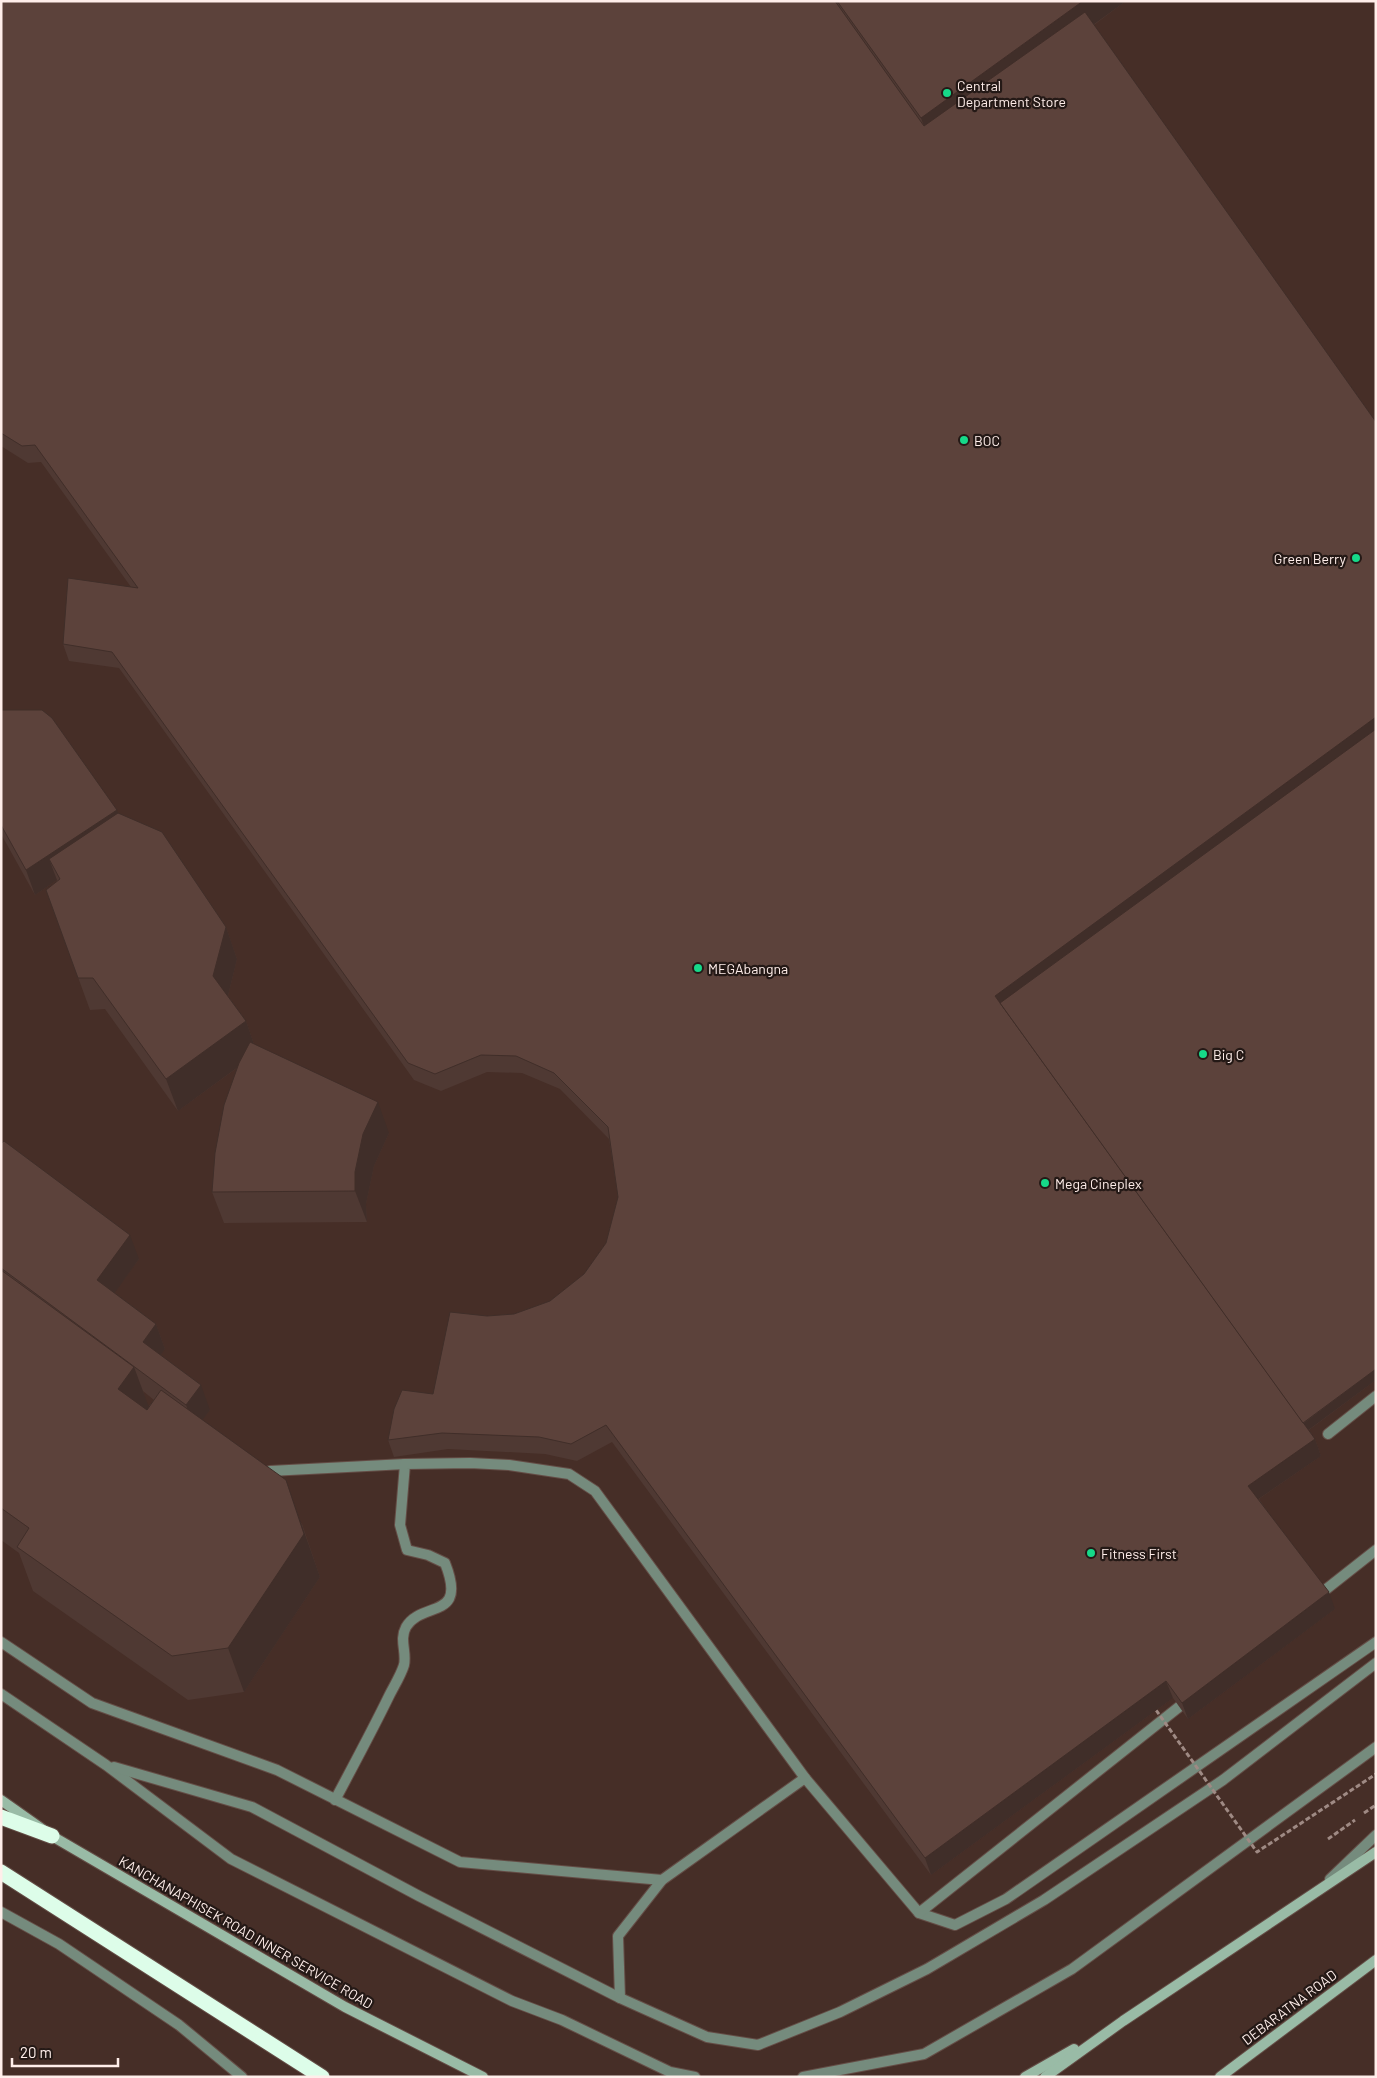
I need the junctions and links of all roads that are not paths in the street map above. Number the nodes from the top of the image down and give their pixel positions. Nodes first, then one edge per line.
1 (1376, 1396) edge
2 (1328, 1434) dead end
3 (405, 1464) junction
4 (270, 1471) edge
5 (1376, 1550) edge
6 (1306, 1605) edge
7 (1, 1642) edge
8 (1376, 1642) edge
9 (1376, 1663) edge
10 (1198, 1691) edge
11 (1, 1694) edge
12 (1376, 1747) edge
13 (106, 1765) junction
14 (805, 1778) junction
15 (1, 1800) edge
16 (335, 1800) junction
17 (1, 1817) edge
18 (1376, 1835) edge
19 (52, 1836) junction
20 (1376, 1852) edge
21 (1, 1872) edge
22 (662, 1880) junction
23 (1323, 1887) junction
24 (1, 1912) edge
25 (919, 1913) junction
26 (1376, 1960) edge
27 (620, 1998) junction
28 (1123, 2021) junction
29 (242, 2077) edge
30 (322, 2077) edge
31 (483, 2077) edge
32 (696, 2077) edge
33 (803, 2077) edge
34 (1025, 2077) edge
35 (1045, 2077) edge
36 (1220, 2077) edge

1 - 2 street
3 - 4 street
3 - 14 street
3 - 16 street
5 - 6 street
7 - 16 street
8 - 25 street
9 - 27 street
10 - 25 street
11 - 13 street
12 - 33 street
13 - 27 street
13 - 32 street
14 - 22 street
14 - 25 street
15 - 19 main road, KANCHANAPHISEK ROAD INNER SERVICE ROAD
16 - 22 street
17 - 19 highway
18 - 23 street
19 - 31 main road, KANCHANAPHISEK ROAD INNER SERVICE ROAD
20 - 23 main road
21 - 30 highway
22 - 27 street
23 - 28 main road
24 - 29 street
26 - 36 main road, DEBARATNA ROAD
28 - 34 main road
28 - 35 main road

